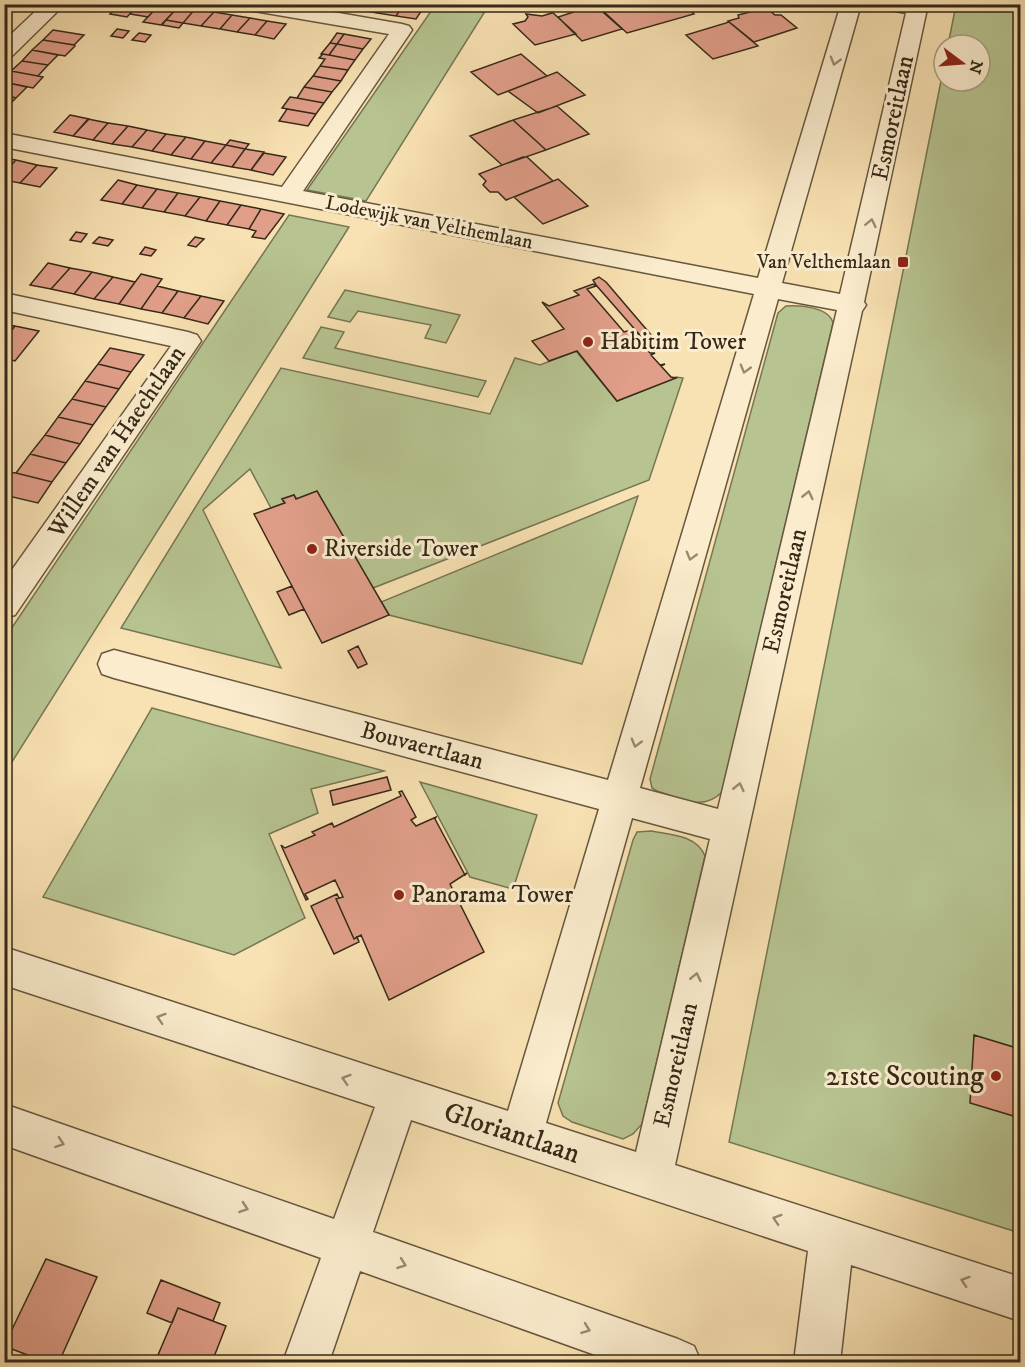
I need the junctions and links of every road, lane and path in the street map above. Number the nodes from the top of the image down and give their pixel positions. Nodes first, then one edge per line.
1 (55, 4) edge
2 (248, 4) edge
3 (851, 4) edge
4 (886, 4) edge
5 (918, 7) edge
6 (4, 54) edge
7 (4, 140) edge
8 (288, 196) junction
9 (769, 289) junction
10 (4, 300) edge
11 (853, 305) junction
12 (4, 606) edge
13 (114, 664) dead end
14 (620, 799) junction
15 (730, 828) junction
16 (4, 966) edge
17 (399, 1096) junction
18 (4, 1124) edge
19 (521, 1137) junction
20 (651, 1178) junction
21 (832, 1237) junction
22 (347, 1244) junction
23 (1020, 1299) edge
24 (306, 1362) edge
25 (678, 1362) edge
26 (817, 1362) edge

1 - 6 street
2 - 8 street
3 -> 9 street
4 - 5 street
11 -> 5 street, Esmoreitlaan
7 - 8 street, Lodewijk van Velthemlaan
8 - 9 street, Lodewijk van Velthemlaan
9 - 11 street, Lodewijk van Velthemlaan
9 -> 14 street
10 - 12 street, Willem van Haechtlaan
15 -> 11 street, Esmoreitlaan
13 - 14 street, Bouvaertlaan
14 - 15 street, Bouvaertlaan
14 - 19 street
20 -> 15 street, Esmoreitlaan
17 -> 16 street, Gloriantlaan
17 - 19 street, Gloriantlaan
17 - 22 street
18 -> 22 street
19 - 20 street, Gloriantlaan
21 -> 20 street, Gloriantlaan
23 -> 21 street, Gloriantlaan
21 - 26 street
22 - 24 street
22 -> 25 street

